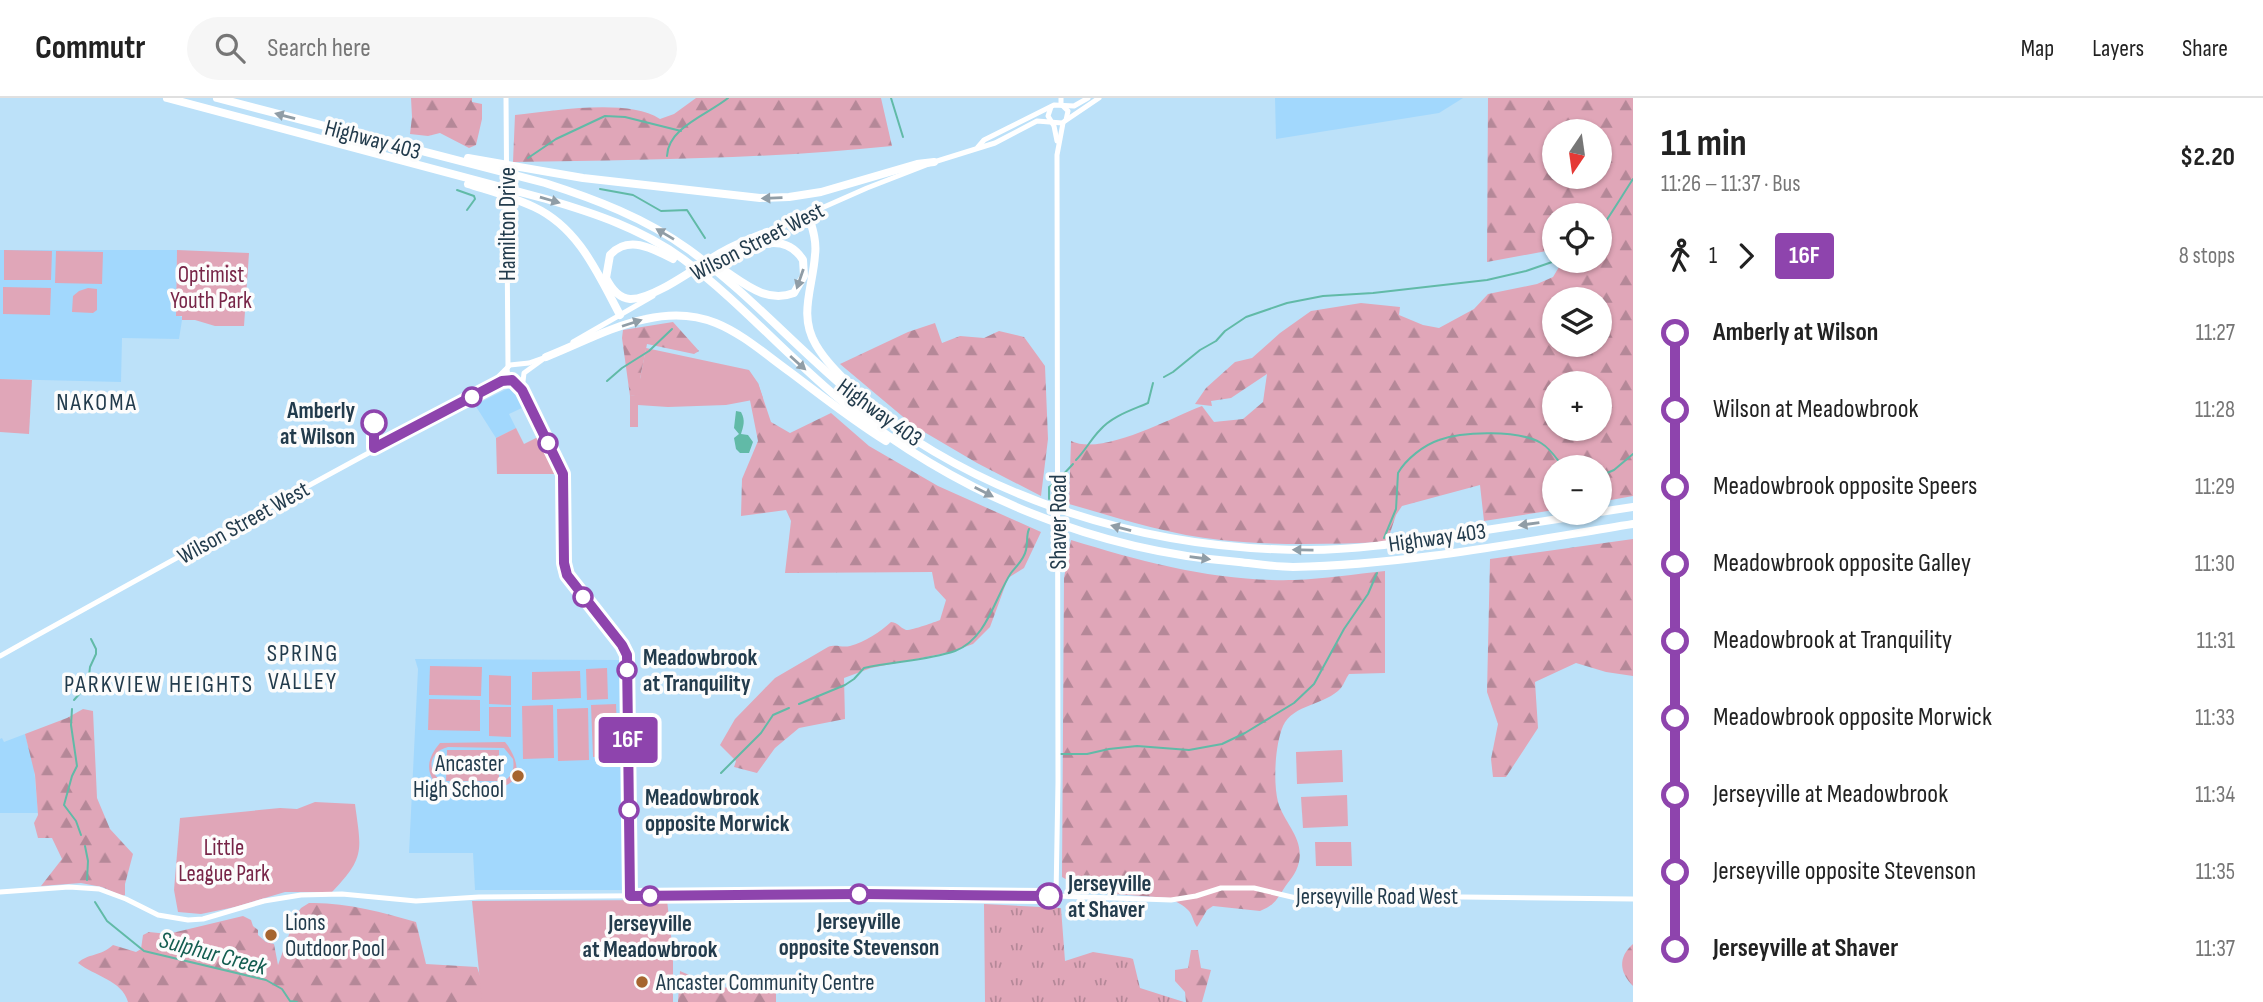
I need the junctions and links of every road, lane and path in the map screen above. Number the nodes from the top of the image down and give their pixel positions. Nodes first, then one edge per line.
1 (167, 98) edge
2 (217, 98) edge
3 (506, 98) edge
4 (1088, 98) edge
5 (1099, 98) edge
6 (1057, 102) edge
7 (1064, 122) junction
8 (1053, 123) junction
9 (978, 147) junction
10 (1058, 147) junction
11 (410, 148) junction
12 (934, 162) junction
13 (413, 164) junction
14 (808, 213) junction
15 (767, 232) joint
16 (687, 248) junction
17 (724, 254) junction
18 (681, 279) junction
19 (620, 315) junction
20 (768, 336) junction
21 (508, 350) junction
22 (546, 357) junction
23 (517, 364) junction
24 (508, 368) junction
25 (523, 375) junction
26 (511, 380) junction
27 (487, 388) junction
28 (522, 390) junction
29 (948, 458) junction
30 (948, 474) junction
31 (1633, 506) edge
32 (1612, 510) edge
33 (1542, 521) edge
34 (1633, 524) edge
35 (0, 656) edge
36 (0, 892) edge
37 (630, 896) junction
38 (1056, 896) junction
39 (1633, 899) edge

1 - 13 highway, Highway 403
11 -> 2 highway, Highway 403
3 - 21 main road, Hamilton Drive
4 - 6 main road, Wilson Street West
5 - 7 main road
6 - 7 main road
6 - 8 main road, Shaver Road
6 - 9 main road, Wilson Street West
7 - 8 main road, Wilson Street West
7 - 10 main road, Shaver Road
8 - 9 main road, Wilson Street West
8 - 10 main road, Shaver Road
9 - 12 main road, Wilson Street West
10 - 38 main road, Shaver Road
12 -> 11 highway
16 -> 11 highway, Highway 403
12 - 14 main road, Wilson Street West
13 - 19 highway
13 -> 20 highway, Highway 403
14 - 15 main road, Wilson Street West
14 - 29 highway
15 - 17 highway
17 -> 16 highway
16 - 29 highway, Highway 403
17 - 18 highway
18 - 19 main road, Wilson Street West
18 - 20 highway
19 - 22 main road, Wilson Street West
20 -> 30 highway, Highway 403
21 - 23 main road
21 - 24 main road, Hamilton Drive
22 - 23 main road, Wilson Street West
22 - 25 main road, Wilson Street West
22 -> 30 highway
23 - 24 main road
23 - 25 main road
24 - 26 main road
24 - 27 main road, Wilson Street West
25 - 26 main road
25 - 28 main road
26 - 27 main road, Wilson Street West
26 - 28 main road
27 - 35 main road, Wilson Street West
28 - 37 main road
33 -> 29 highway, Highway 403
30 -> 34 highway, Highway 403
31 - 32 highway, Highway 403
36 - 37 main road, Jerseyville Road West
37 - 38 main road, Jerseyville Road West
38 - 39 main road, Jerseyville Road West

